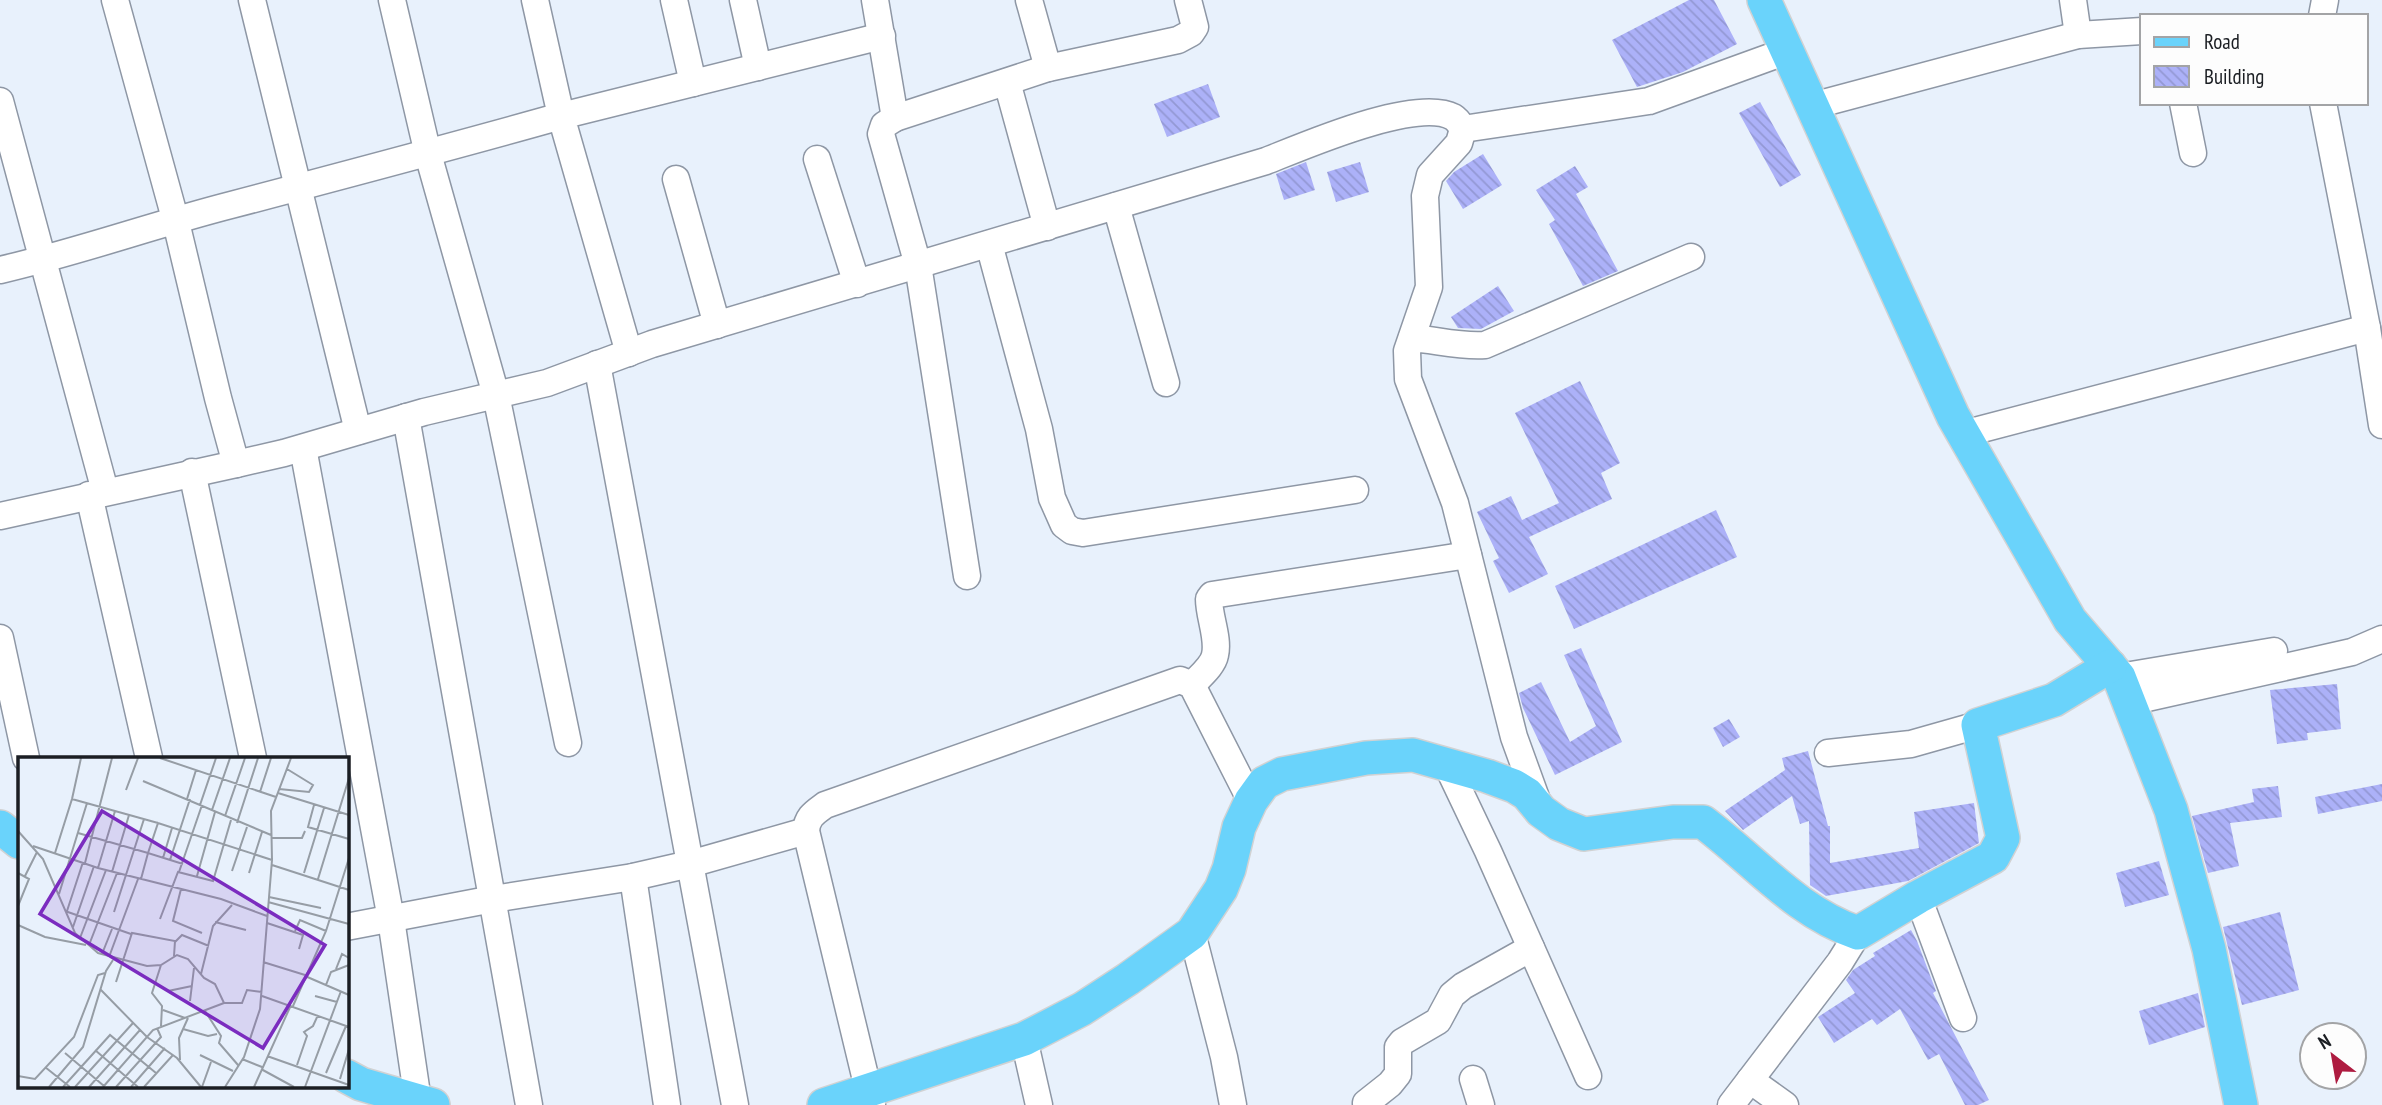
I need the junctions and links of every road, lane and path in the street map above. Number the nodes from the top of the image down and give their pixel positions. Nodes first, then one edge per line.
1 (115, 0) edge
2 (252, 0) edge
3 (391, 0) edge
4 (535, 0) edge
5 (674, 0) edge
6 (743, 0) edge
7 (875, 0) edge
8 (1029, 0) edge
9 (1188, 0) edge
10 (1764, 0) edge
11 (2076, 22) edge
12 (2140, 31) edge
13 (882, 36) junction
14 (1787, 51) junction
15 (758, 67) junction
16 (1048, 68) junction
17 (1007, 82) junction
18 (693, 83) junction
19 (0, 101) edge
20 (2183, 105) edge
21 (2323, 105) edge
22 (1812, 106) junction
23 (561, 116) junction
24 (895, 118) junction
25 (1463, 129) junction
26 (2193, 153) dead end
27 (428, 154) junction
28 (817, 159) dead end
29 (676, 179) dead end
30 (299, 188) junction
31 (1116, 206) junction
32 (176, 222) junction
33 (1047, 226) junction
34 (989, 244) junction
35 (1691, 257) dead end
36 (43, 260) junction
37 (918, 265) junction
38 (0, 270) edge
39 (857, 284) junction
40 (717, 325) junction
41 (2373, 335) edge
42 (1412, 338) junction
43 (629, 352) junction
44 (597, 365) junction
45 (1166, 383) dead end
46 (496, 395) junction
47 (406, 417) junction
48 (2382, 425) edge
49 (358, 431) junction
50 (1964, 434) junction
51 (303, 448) junction
52 (236, 464) junction
53 (192, 472) junction
54 (1355, 490) dead end
55 (97, 493) junction
56 (0, 516) edge
57 (1468, 555) junction
58 (967, 576) dead end
59 (0, 638) edge
60 (2379, 639) edge
61 (2119, 682) junction
62 (1192, 685) junction
63 (1978, 725) junction
64 (568, 743) dead end
65 (1828, 753) dead end
66 (26, 757) edge
67 (149, 757) edge
68 (253, 757) edge
69 (1447, 765) junction
70 (1251, 801) junction
71 (1541, 811) junction
72 (0, 827) edge
73 (806, 831) junction
74 (18, 841) edge
75 (690, 864) junction
76 (633, 877) junction
77 (1918, 897) junction
78 (493, 899) junction
79 (391, 919) junction
80 (348, 927) edge
81 (1192, 933) junction
82 (1858, 933) junction
83 (1531, 948) junction
84 (1963, 1017) dead end
85 (1024, 1039) junction
86 (1587, 1076) dead end
87 (348, 1077) edge
88 (1472, 1079) dead end
89 (1750, 1080) junction
90 (871, 1098) edge
91 (426, 1103) edge
92 (1366, 1103) edge
93 (529, 1105) edge
94 (667, 1105) edge
95 (735, 1105) edge
96 (824, 1105) edge
97 (1040, 1105) edge
98 (1233, 1105) edge
99 (1481, 1105) edge
100 (1731, 1105) edge
101 (1785, 1105) edge
102 (2241, 1105) edge

1 - 32 street
2 - 30 street
3 - 27 street
4 - 23 street
5 - 18 street
6 - 15 street
7 - 13 street
8 - 16 street
9 - 16 street
10 - 14 main road
11 - 12 street
11 - 22 street
13 - 15 street
13 - 24 street
14 - 22 main road
14 - 25 street
15 - 18 street
16 - 17 street
17 - 24 street
17 - 33 street
18 - 23 street
19 - 36 street
20 - 26 street
21 - 41 street
22 - 50 main road
23 - 27 street
23 - 43 street
24 - 37 street
25 - 31 street
25 - 42 street
27 - 30 street
27 - 46 street
28 - 39 street
29 - 40 street
30 - 32 street
30 - 49 street
31 - 33 street
31 - 45 street
32 - 36 street
32 - 52 street
33 - 34 street
34 - 37 street
34 - 54 street
35 - 42 street
36 - 38 street
36 - 55 street
37 - 39 street
37 - 58 street
39 - 40 street
40 - 43 street
41 - 48 street
41 - 50 street
42 - 57 street
43 - 44 street
44 - 46 street
44 - 75 street
46 - 47 street
46 - 64 street
47 - 49 street
47 - 78 street
49 - 51 street
50 - 61 main road
51 - 52 street
51 - 79 street
52 - 53 street
53 - 55 street
53 - 68 street
55 - 56 street
55 - 67 street
57 - 62 street
57 - 71 street
59 - 66 street
60 - 61 street
61 - 63 main road
61 - 102 main road
62 - 70 street
62 - 73 street
63 - 65 street
63 - 77 main road
69 - 70 main road
69 - 71 main road
69 - 83 street
70 - 81 main road
71 - 82 main road
72 - 74 main road
73 - 75 street
73 - 90 street
75 - 76 street
75 - 95 street
76 - 78 street
76 - 94 street
77 - 82 main road
77 - 84 street
78 - 79 street
78 - 93 street
79 - 80 street
79 - 91 street
81 - 85 main road
81 - 98 street
82 - 89 street
83 - 86 street
83 - 92 street
85 - 90 main road
85 - 97 street
87 - 91 main road
88 - 99 street
89 - 100 street
89 - 101 street
90 - 96 main road

